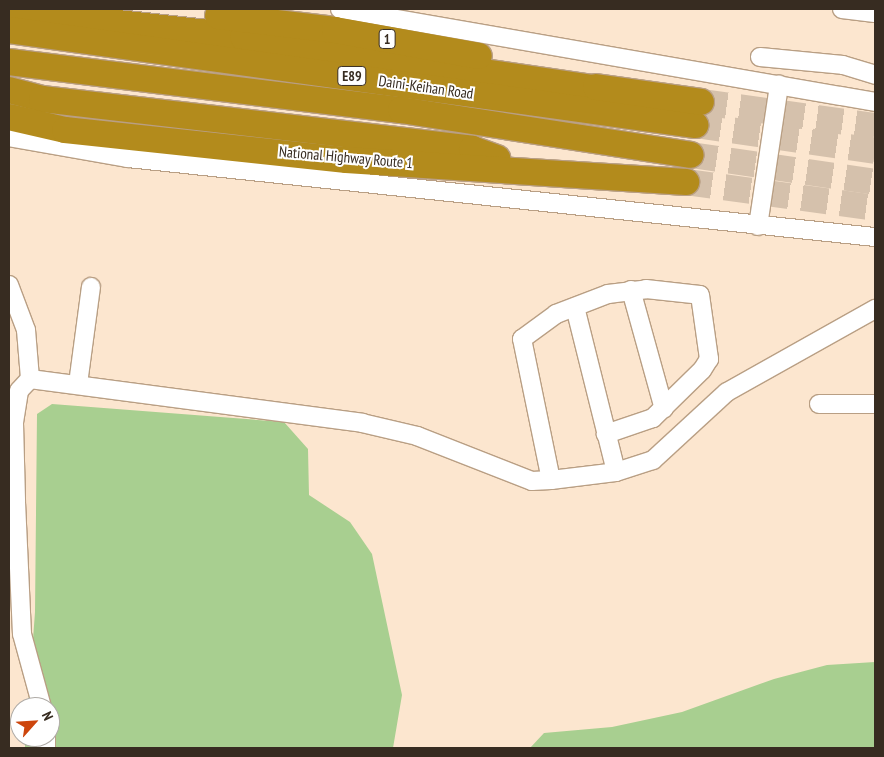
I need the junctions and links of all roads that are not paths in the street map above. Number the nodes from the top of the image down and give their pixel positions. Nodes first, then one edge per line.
1 (158, 9) edge
2 (340, 9) edge
3 (842, 9) edge
4 (9, 11) edge
5 (875, 13) edge
6 (9, 30) edge
7 (760, 57) dead end
8 (9, 62) edge
9 (875, 75) edge
10 (779, 86) junction
11 (9, 90) edge
12 (612, 91) junction
13 (875, 102) edge
14 (698, 114) joint
15 (9, 117) edge
16 (9, 137) edge
17 (691, 155) tunnel mouth
18 (536, 171) junction
19 (686, 182) tunnel mouth
20 (758, 226) junction
21 (875, 237) edge
22 (9, 285) edge
23 (91, 287) dead end
24 (631, 290) junction
25 (575, 307) junction
26 (875, 309) edge
27 (30, 379) junction
28 (78, 384) junction
29 (819, 404) dead end
30 (875, 404) edge
31 (664, 409) junction
32 (606, 434) junction
33 (616, 472) junction
34 (551, 480) junction
35 (39, 697) edge

1 - 12 highway, 1
2 - 10 street
3 - 5 street
4 - 12 highway
6 - 14 highway, Daini-Keihan Road / E89
7 - 9 street
8 - 17 highway, Daini-Keihan Road / E89
10 - 13 street
10 - 20 street
11 - 18 highway
12 - 14 highway, 1
15 - 18 highway, National Highway Route 1
16 - 20 street
18 - 19 highway, National Highway Route 1
20 - 21 street
22 - 27 street
23 - 28 street
24 - 25 street
24 - 31 street
24 - 31 street
25 - 32 street
25 - 34 street
26 - 33 street
27 - 28 street
27 - 35 street
28 - 34 street
29 - 30 street
31 - 32 street
32 - 33 street
33 - 34 street

